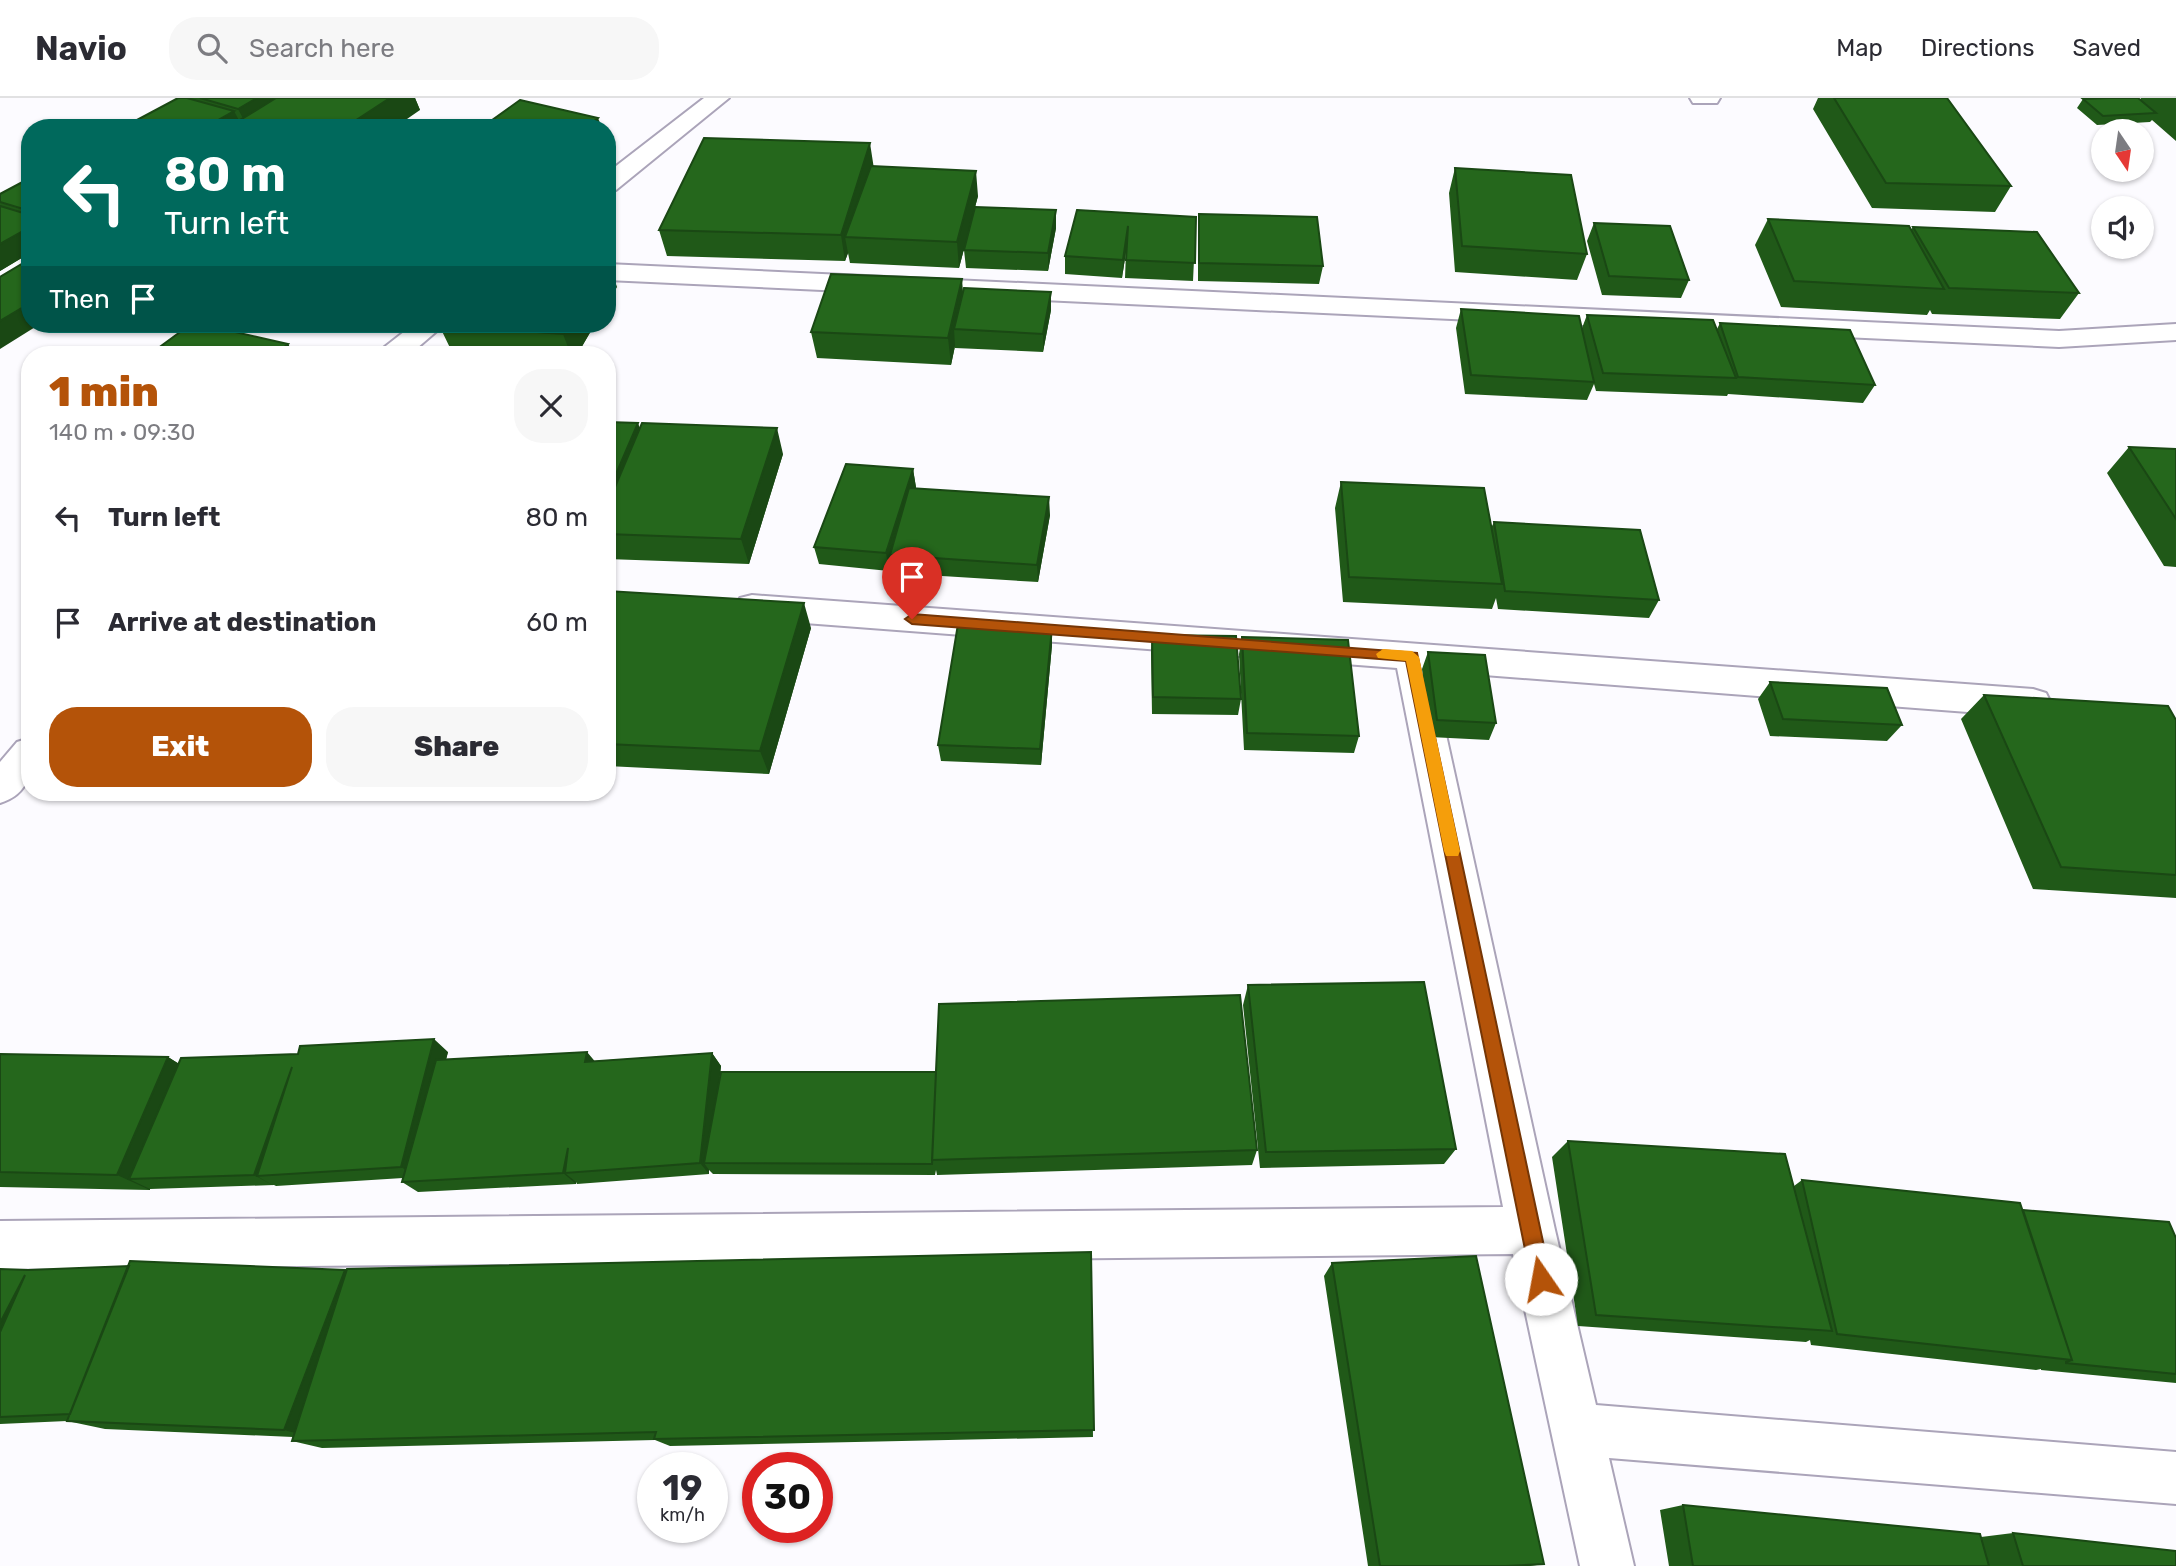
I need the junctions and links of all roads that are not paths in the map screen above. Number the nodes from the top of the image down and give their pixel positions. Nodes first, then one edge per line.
1 (718, 98) edge
2 (1701, 98) edge
3 (1709, 98) edge
4 (616, 178) edge
5 (616, 272) edge
6 (2176, 332) edge
7 (420, 333) edge
8 (403, 346) edge
9 (718, 605) edge
10 (1412, 657) junction
11 (2065, 705) edge
12 (21, 763) edge
13 (0, 788) edge
14 (1531, 1230) junction
15 (0, 1244) edge
16 (1574, 1429) junction
17 (2176, 1478) edge
18 (1607, 1566) edge

1 - 4 street
2 - 3 street
5 - 6 street
7 - 8 street
9 - 10 street
10 - 11 street
10 - 14 street
12 - 13 street
14 - 15 street
14 - 16 street
16 - 17 street
16 - 18 street

